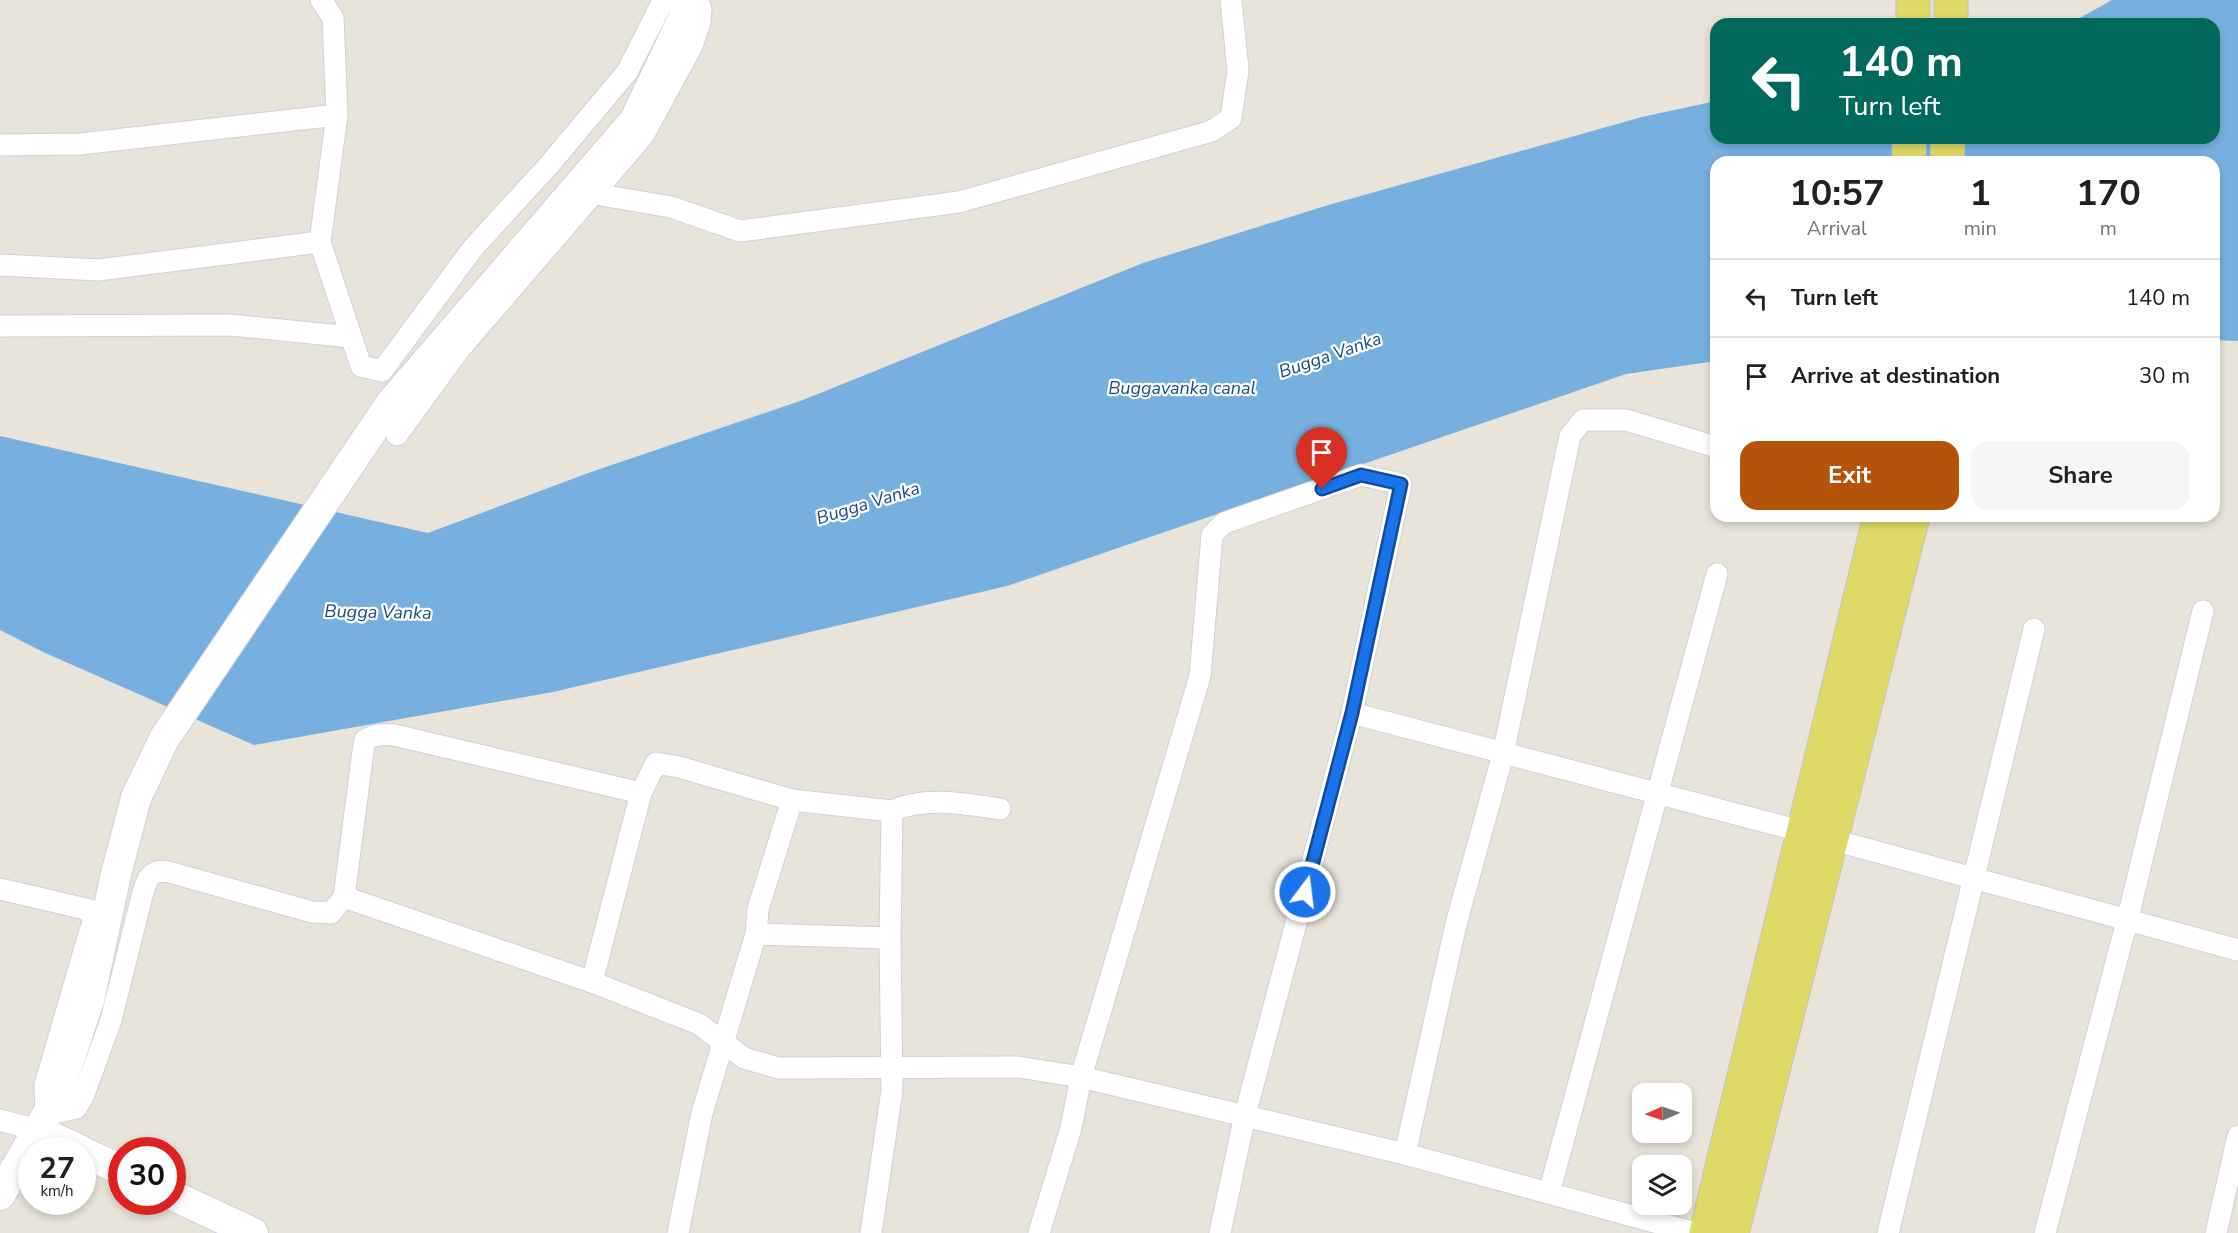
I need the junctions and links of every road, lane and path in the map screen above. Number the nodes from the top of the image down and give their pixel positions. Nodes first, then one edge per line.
1 (321, 0) edge
2 (670, 0) edge
3 (692, 0) edge
4 (697, 0) edge
5 (1231, 0) edge
6 (337, 115) junction
7 (0, 145) edge
8 (595, 194) junction
9 (320, 242) junction
10 (0, 264) edge
11 (0, 326) edge
12 (351, 337) junction
13 (397, 435) dead end
14 (1710, 445) edge
15 (1879, 522) edge
16 (1911, 522) edge
17 (1717, 574) dead end
18 (2203, 611) dead end
19 (2034, 629) dead end
20 (1352, 713) junction
21 (1503, 754) junction
22 (641, 793) junction
23 (1658, 794) junction
24 (792, 800) junction
25 (1000, 808) dead end
26 (892, 811) junction
27 (1818, 836) junction
28 (1974, 879) junction
29 (0, 889) edge
30 (344, 897) junction
31 (2127, 921) junction
32 (756, 934) junction
33 (890, 938) junction
34 (2238, 950) edge
35 (592, 982) junction
36 (723, 1043) junction
37 (891, 1066) junction
38 (1081, 1077) junction
39 (1245, 1115) junction
40 (0, 1120) edge
41 (41, 1122) junction
42 (2238, 1136) edge
43 (62, 1137) edge
44 (1405, 1154) junction
45 (1550, 1193) junction
46 (0, 1195) edge
47 (186, 1202) edge
48 (253, 1233) edge
49 (678, 1233) edge
50 (871, 1233) edge
51 (1039, 1233) edge
52 (1220, 1233) edge
53 (1695, 1233) edge
54 (1706, 1233) edge
55 (1732, 1233) edge
56 (1888, 1233) edge
57 (2045, 1233) edge
58 (2216, 1233) edge

1 - 6 street
2 - 12 street
3 - 41 main road
4 - 8 street
5 - 8 street
6 - 7 street
6 - 9 street
8 - 13 street
9 - 10 street
9 - 12 street
11 - 12 street
14 - 21 street
15 - 27 main road
16 - 27 main road
17 - 23 street
18 - 31 street
19 - 28 street
20 - 21 street
20 - 38 street
20 - 39 street
21 - 23 street
21 - 44 street
22 - 24 street
22 - 30 street
22 - 35 street
23 - 27 street
23 - 45 street
24 - 26 street
24 - 32 street
25 - 26 street
26 - 33 street
27 - 28 street
27 - 54 main road
27 - 55 main road
28 - 31 street
28 - 56 street
29 - 41 street
30 - 35 street
30 - 41 street
31 - 34 street
31 - 57 street
32 - 33 street
32 - 36 street
33 - 37 street
35 - 36 street
36 - 37 street
36 - 49 street
37 - 38 street
37 - 50 street
38 - 39 street
38 - 51 street
39 - 44 street
39 - 52 street
40 - 41 street
41 - 43 main road
41 - 46 main road
42 - 58 street
44 - 45 street
45 - 53 street
47 - 48 main road

